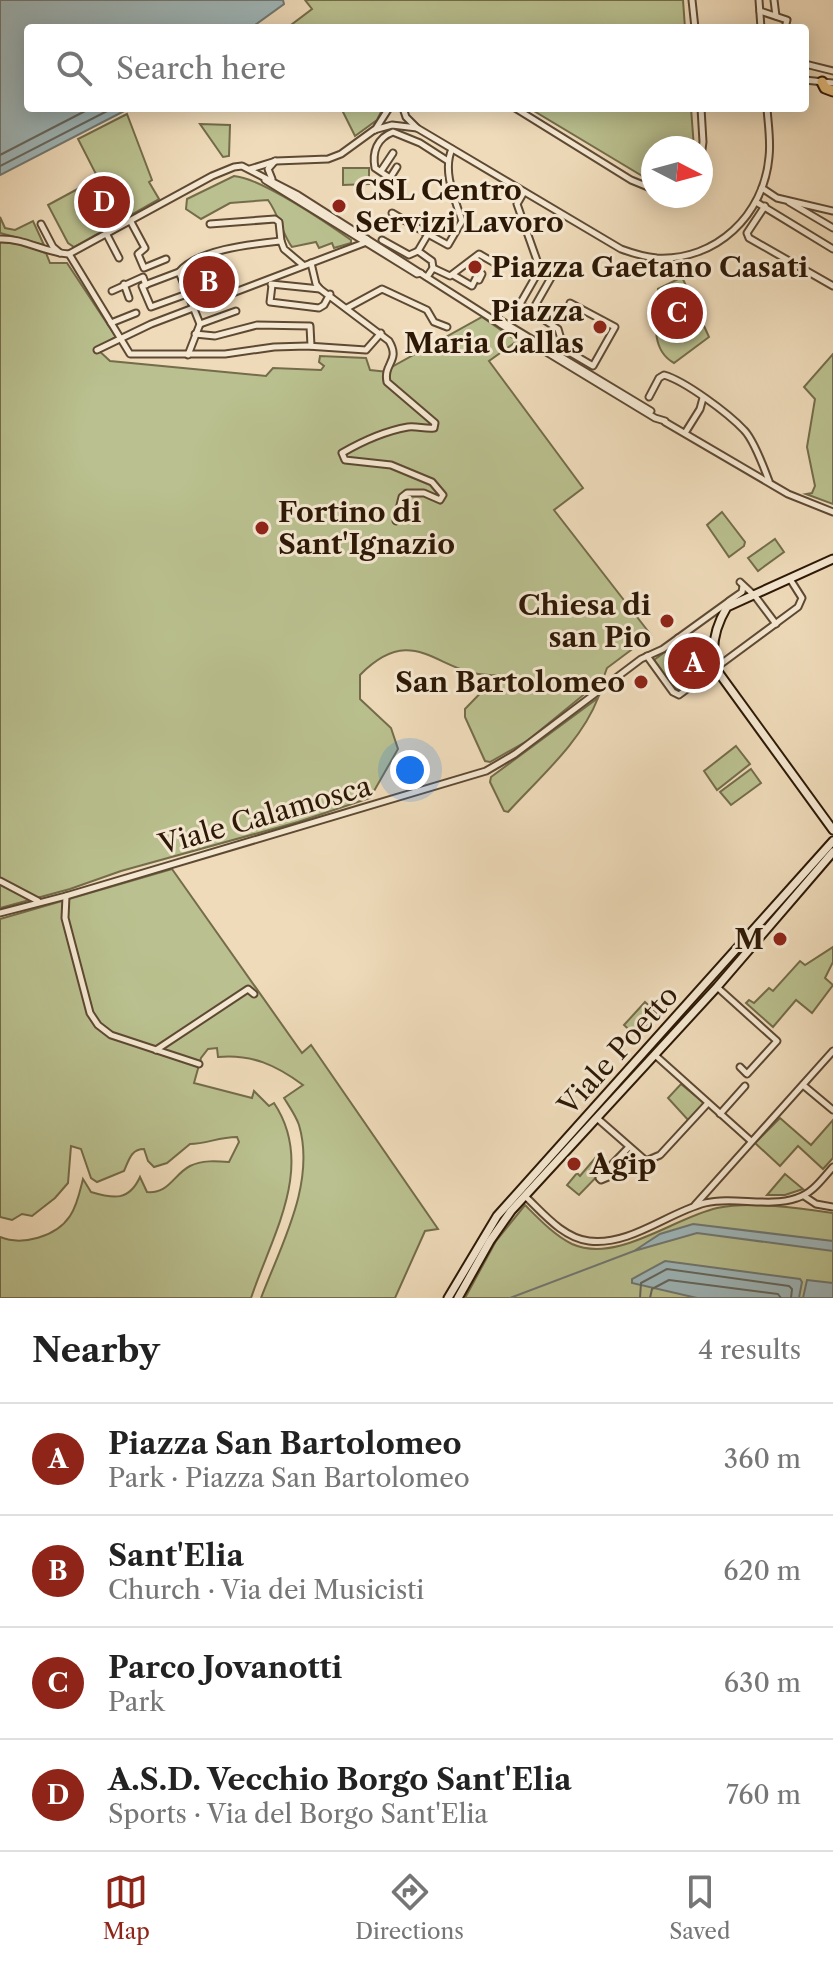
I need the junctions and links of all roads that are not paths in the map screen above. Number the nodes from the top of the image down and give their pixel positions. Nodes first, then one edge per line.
1 (692, 0) edge
2 (759, 0) edge
3 (774, 0) edge
4 (760, 11) junction
5 (776, 16) junction
6 (695, 24) edge
7 (761, 24) edge
8 (786, 24) edge
9 (809, 65) edge
10 (833, 71) edge
11 (828, 82) edge
12 (833, 91) edge
13 (387, 112) edge
14 (404, 112) edge
15 (409, 112) edge
16 (521, 112) edge
17 (701, 112) edge
18 (767, 112) edge
19 (386, 115) junction
20 (406, 117) junction
21 (395, 125) junction
22 (417, 128) junction
23 (374, 130) junction
24 (703, 136) edge
25 (452, 149) junction
26 (393, 153) dead end
27 (445, 160) junction
28 (276, 161) junction
29 (397, 167) dead end
30 (250, 169) junction
31 (381, 171) junction
32 (260, 175) junction
33 (275, 181) junction
34 (641, 184) edge
35 (762, 188) junction
36 (524, 192) junction
37 (786, 201) junction
38 (756, 202) junction
39 (765, 206) junction
40 (833, 211) edge
41 (392, 213) dead end
42 (131, 222) junction
43 (41, 224) dead end
44 (210, 224) dead end
45 (833, 228) edge
46 (428, 234) junction
47 (107, 235) junction
48 (0, 239) edge
49 (382, 240) dead end
50 (281, 241) junction
51 (366, 241) junction
52 (833, 249) edge
53 (418, 251) junction
54 (61, 254) junction
55 (69, 254) junction
56 (119, 258) dead end
57 (166, 259) dead end
58 (311, 263) junction
59 (303, 265) junction
60 (500, 266) dead end
61 (433, 268) junction
62 (540, 269) junction
63 (179, 272) junction
64 (482, 274) dead end
65 (424, 275) junction
66 (453, 275) junction
67 (269, 282) junction
68 (124, 284) junction
69 (146, 285) junction
70 (833, 286) edge
71 (320, 289) junction
72 (112, 291) dead end
73 (187, 294) junction
74 (330, 294) junction
75 (129, 298) dead end
76 (570, 303) dead end
77 (192, 308) junction
78 (347, 308) junction
79 (236, 311) dead end
80 (532, 311) junction
81 (136, 313) dead end
82 (111, 323) junction
83 (200, 324) junction
84 (447, 327) dead end
85 (381, 333) junction
86 (195, 334) junction
87 (120, 337) junction
88 (311, 346) junction
89 (97, 350) dead end
90 (188, 355) junction
91 (561, 355) junction
92 (593, 366) junction
93 (589, 373) junction
94 (649, 397) dead end
95 (703, 398) junction
96 (665, 421) junction
97 (685, 433) junction
98 (757, 456) junction
99 (751, 471) junction
100 (770, 482) junction
101 (833, 512) edge
102 (396, 521) dead end
103 (833, 559) edge
104 (790, 579) junction
105 (755, 596) junction
106 (732, 602) junction
107 (776, 624) junction
108 (677, 638) junction
109 (647, 656) junction
110 (715, 665) junction
111 (833, 830) edge
112 (833, 841) edge
113 (833, 852) edge
114 (0, 881) edge
115 (66, 896) junction
116 (39, 902) junction
117 (0, 913) edge
118 (717, 987) junction
119 (254, 994) dead end
120 (155, 1051) junction
121 (833, 1051) edge
122 (655, 1055) junction
123 (199, 1064) dead end
124 (740, 1067) dead end
125 (803, 1085) junction
126 (745, 1086) dead end
127 (708, 1103) junction
128 (833, 1110) edge
129 (720, 1114) junction
130 (598, 1119) junction
131 (751, 1141) junction
132 (629, 1147) junction
133 (646, 1161) junction
134 (833, 1167) edge
135 (715, 1184) junction
136 (525, 1196) junction
137 (804, 1196) junction
138 (727, 1201) junction
139 (694, 1206) junction
140 (833, 1207) edge
141 (448, 1298) edge
142 (458, 1298) edge

1 - 6 street
2 - 4 street
3 - 5 street
4 - 5 street
4 - 7 street
5 - 8 street
9 - 10 street
11 - 12 highway
13 - 19 street
14 - 20 street
15 - 20 street
16 - 34 street
17 - 24 street
18 - 35 street
19 - 21 street
19 - 23 street
20 - 21 street
20 - 22 street
21 - 22 street
21 - 23 street
22 - 25 street
23 - 28 street
25 - 27 street
25 - 36 street
26 - 31 street
27 - 31 street
27 - 46 street
28 - 30 street
28 - 33 street
29 - 31 street
30 - 32 street
30 - 42 street
32 - 33 street
32 - 51 street
33 - 51 street
35 - 37 street
35 - 38 street
36 - 38 street
36 - 62 street
37 - 40 street
37 - 45 street
38 - 39 street
39 - 52 street
39 - 70 street
41 - 46 street
42 - 47 street
42 - 57 street
43 - 54 street
44 - 50 street
46 - 53 street
47 - 55 street
47 - 56 street
48 - 54 street
49 - 53 street
50 - 59 street
50 - 63 street
51 - 58 street
51 - 65 street
53 - 61 street
54 - 55 street
55 - 82 street
58 - 59 street
58 - 71 street
59 - 67 street
60 - 66 street
61 - 65 street
61 - 66 street
62 - 80 street
62 - 80 street
63 - 69 street
63 - 73 street
64 - 66 street
65 - 91 street
67 - 71 street
67 - 74 street
67 - 77 street
68 - 69 street
68 - 72 street
68 - 75 street
69 - 73 street
71 - 74 street
73 - 77 street
74 - 78 street
76 - 92 street
77 - 83 street
77 - 87 street
78 - 84 street
78 - 85 street
79 - 83 street
80 - 91 street
81 - 82 street
82 - 87 street
83 - 86 street
85 - 88 street
85 - 102 street
86 - 88 street
86 - 90 street
87 - 89 street
87 - 90 street
88 - 90 street
91 - 92 street
91 - 93 street
91 - 96 street
92 - 93 street
93 - 96 street
94 - 95 street
95 - 97 street
95 - 98 street
96 - 97 street
97 - 99 street
98 - 99 street
98 - 100 street
99 - 100 street
100 - 101 street
103 - 104 main road
104 - 105 main road
104 - 107 street
105 - 106 main road
105 - 106 street, Viale Calamosca
105 - 107 street
106 - 108 street, Viale Calamosca
106 - 110 main road
107 - 110 street
108 - 109 street, Viale Calamosca
108 - 110 street
109 - 110 street
109 - 115 street, Viale Calamosca
110 - 111 main road
112 - 141 main road, Viale Poetto
113 - 118 main road, Viale Poetto
114 - 116 street
115 - 116 street, Viale Calamosca
115 - 120 street
116 - 117 street, Viale Calamosca
118 - 122 main road, Viale Poetto
118 - 124 street
119 - 120 street
120 - 123 street
121 - 125 street
122 - 127 street
122 - 130 main road, Viale Poetto
125 - 128 street
125 - 131 street
126 - 129 street
127 - 129 street
127 - 133 street
129 - 131 street
130 - 132 street
130 - 136 main road, Viale Poetto
131 - 135 street
132 - 133 street
132 - 133 street
134 - 137 street
135 - 138 street
135 - 139 street
136 - 139 street
136 - 142 main road, Viale Poetto
137 - 138 street
137 - 140 street
138 - 139 street

